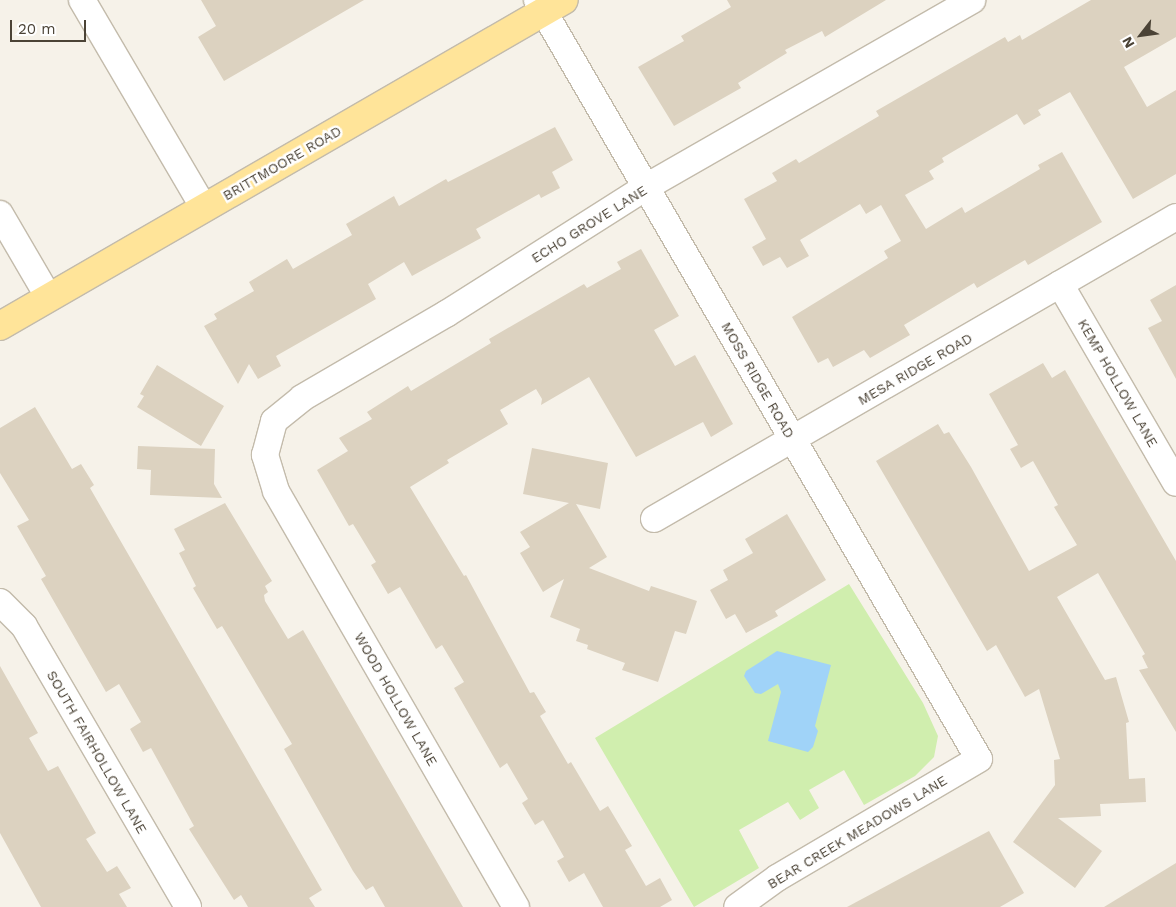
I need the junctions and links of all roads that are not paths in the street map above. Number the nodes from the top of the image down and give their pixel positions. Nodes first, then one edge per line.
1 (82, 0) edge
2 (972, 0) edge
3 (549, 4) edge
4 (646, 187) junction
5 (204, 208) junction
6 (0, 214) edge
7 (1176, 217) edge
8 (1060, 284) junction
9 (49, 298) junction
10 (0, 326) edge
11 (793, 440) junction
12 (1176, 483) edge
13 (276, 491) joint
14 (654, 519) dead end
15 (0, 602) edge
16 (979, 759) joint
17 (188, 907) edge
18 (516, 907) edge
19 (736, 907) edge

1 - 5 street
2 - 4 street, ECHO GROVE LANE
3 - 4 street, MOSS RIDGE ROAD
3 - 5 main road, BRITTMOORE ROAD
4 - 11 street, MOSS RIDGE ROAD
4 - 13 street, ECHO GROVE LANE
5 - 9 main road, BRITTMOORE ROAD
6 - 9 street
7 - 8 street, MESA RIDGE ROAD
8 - 11 street, MESA RIDGE ROAD
8 - 12 street, KEMP HOLLOW LANE
9 - 10 main road, BRITTMOORE ROAD
11 - 14 street, MESA RIDGE ROAD
11 - 16 street, MOSS RIDGE ROAD
13 - 18 street, WOOD HOLLOW LANE
15 - 17 street, SOUTH FAIRHOLLOW LANE
16 - 19 street, BEAR CREEK MEADOWS LANE

